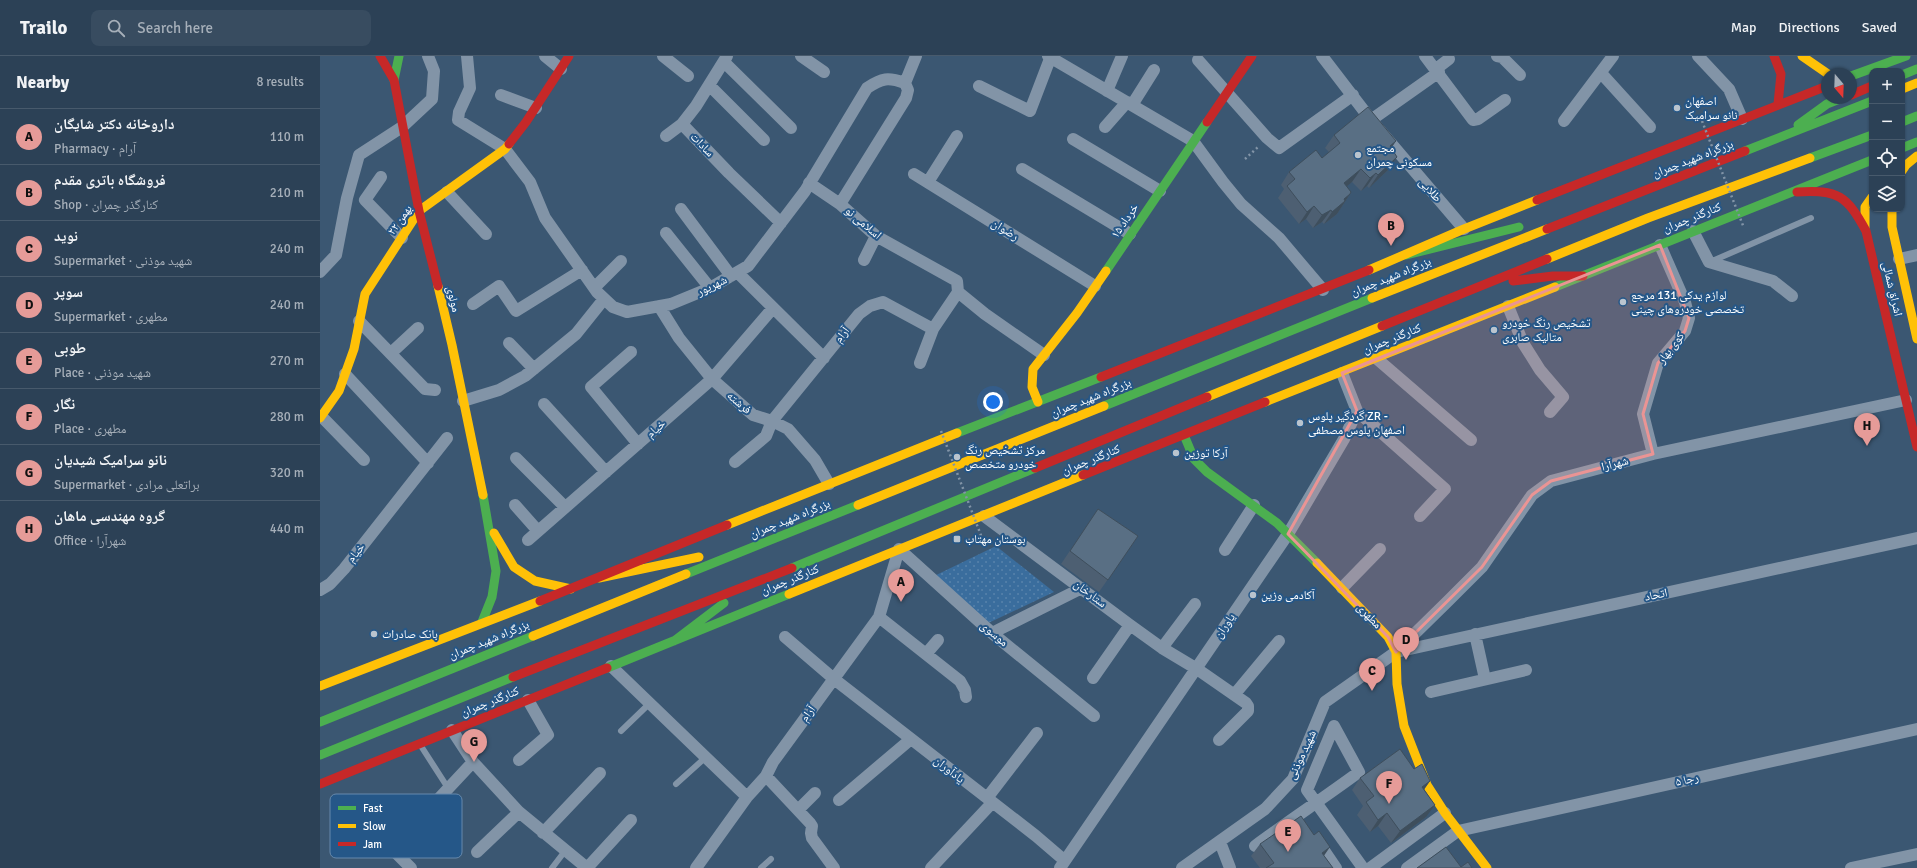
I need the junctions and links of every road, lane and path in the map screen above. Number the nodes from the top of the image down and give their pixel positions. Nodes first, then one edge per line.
1 (380, 56) edge
2 (399, 56) edge
3 (428, 56) edge
4 (467, 56) edge
5 (546, 56) edge
6 (569, 56) edge
7 (663, 56) edge
8 (801, 56) edge
9 (916, 56) edge
10 (1050, 56) edge
11 (1122, 56) edge
12 (1252, 56) edge
13 (1322, 56) edge
14 (1425, 56) edge
15 (1501, 56) edge
16 (1613, 56) edge
17 (1698, 56) edge
18 (1774, 56) edge
19 (1802, 56) edge
20 (1906, 56) edge
21 (726, 59) edge
22 (1449, 59) dead end
23 (1198, 60) dead end
24 (1878, 61) edge
25 (561, 69) junction
26 (1821, 69) edge
27 (1917, 69) edge
28 (1154, 70) dead end
29 (1438, 71) junction
30 (824, 72) dead end
31 (1601, 73) junction
32 (1857, 73) edge
33 (1905, 74) edge
34 (1520, 75) dead end
35 (688, 76) dead end
36 (394, 80) junction
37 (905, 83) junction
38 (1917, 83) edge
39 (709, 85) junction
40 (979, 86) dead end
41 (1869, 87) edge
42 (1821, 88) edge
43 (1905, 88) edge
44 (1107, 91) junction
45 (1857, 92) edge
46 (1228, 93) junction
47 (501, 95) dead end
48 (1353, 95) junction
49 (1505, 100) dead end
50 (1869, 102) edge
51 (1129, 103) junction
52 (1778, 104) junction
53 (1828, 104) edge
54 (536, 108) junction
55 (1917, 116) edge
56 (1742, 119) junction
57 (1371, 120) junction
58 (1564, 121) dead end
59 (1702, 121) dead end
60 (1905, 121) edge
61 (682, 124) junction
62 (402, 127) junction
63 (1105, 127) dead end
64 (1650, 127) dead end
65 (790, 128) dead end
66 (666, 136) dead end
67 (957, 136) dead end
68 (1869, 136) edge
69 (1783, 137) junction
70 (1268, 138) junction
71 (1073, 139) dead end
72 (764, 140) dead end
73 (1193, 141) junction
74 (1917, 142) edge
75 (1905, 147) edge
76 (505, 150) junction
77 (1917, 156) edge
78 (1245, 159) dead end
79 (1869, 161) edge
80 (1905, 166) edge
81 (1022, 169) dead end
82 (914, 174) dead end
83 (381, 178) dead end
84 (928, 182) junction
85 (809, 183) junction
86 (1160, 191) junction
87 (447, 192) junction
88 (1787, 194) junction
89 (1869, 200) edge
90 (840, 204) junction
91 (1604, 206) junction
92 (681, 209) dead end
93 (419, 211) junction
94 (1889, 212) edge
95 (1892, 212) edge
96 (1812, 218) dead end
97 (781, 223) junction
98 (1892, 227) junction
99 (1744, 228) dead end
100 (1464, 229) junction
101 (1693, 231) junction
102 (1866, 231) junction
103 (666, 233) dead end
104 (486, 234) dead end
105 (1130, 234) junction
106 (876, 236) junction
107 (402, 238) junction
108 (1660, 244) junction
109 (1406, 255) junction
110 (1917, 255) edge
111 (1899, 259) junction
112 (864, 260) dead end
113 (621, 261) dead end
114 (1709, 262) junction
115 (582, 270) junction
116 (320, 272) edge
117 (734, 275) junction
118 (1582, 276) junction
119 (1486, 284) junction
120 (1095, 286) junction
121 (594, 288) junction
122 (710, 288) junction
123 (1323, 290) junction
124 (958, 292) junction
125 (1792, 296) dead end
126 (604, 299) junction
127 (473, 304) dead end
128 (659, 306) junction
129 (1508, 306) junction
130 (773, 308) junction
131 (359, 320) junction
132 (418, 328) dead end
133 (933, 329) junction
134 (1917, 339) edge
135 (509, 343) dead end
136 (631, 352) dead end
137 (391, 353) junction
138 (1044, 355) junction
139 (824, 358) junction
140 (1376, 358) junction
141 (920, 363) dead end
142 (534, 369) junction
143 (1342, 373) junction
144 (345, 374) junction
145 (712, 379) junction
146 (435, 390) dead end
147 (1906, 400) junction
148 (463, 401) junction
149 (1038, 402) junction
150 (544, 404) dead end
151 (1357, 411) junction
152 (1550, 412) dead end
153 (320, 417) edge
154 (772, 421) junction
155 (941, 431) dead end
156 (1184, 435) junction
157 (447, 438) dead end
158 (1471, 440) dead end
159 (638, 444) junction
160 (1917, 447) edge
161 (1653, 454) junction
162 (516, 458) dead end
163 (364, 460) dead end
164 (735, 462) dead end
165 (428, 463) junction
166 (606, 472) junction
167 (829, 484) junction
168 (1254, 505) junction
169 (515, 506) dead end
170 (566, 508) junction
171 (984, 516) junction
172 (1420, 516) dead end
173 (489, 524) junction
174 (538, 531) junction
175 (1288, 534) junction
176 (1917, 538) edge
177 (528, 540) dead end
178 (967, 540) dead end
179 (763, 542) junction
180 (899, 549) junction
181 (1380, 549) dead end
182 (1225, 550) dead end
183 (599, 578) junction
184 (746, 586) junction
185 (1082, 588) junction
186 (1342, 588) junction
187 (570, 589) junction
188 (320, 590) edge
189 (1195, 604) dead end
190 (878, 617) junction
191 (482, 622) junction
192 (1130, 625) junction
193 (992, 633) junction
194 (1475, 634) junction
195 (785, 637) dead end
196 (938, 640) dead end
197 (674, 641) junction
198 (1279, 641) dead end
199 (1162, 648) junction
200 (1396, 652) junction
201 (926, 654) junction
202 (611, 666) junction
203 (1197, 669) junction
204 (1526, 670) dead end
205 (1093, 678) dead end
206 (834, 679) junction
207 (1485, 679) junction
208 (320, 686) edge
209 (1431, 692) dead end
210 (1234, 695) junction
211 (966, 697) dead end
212 (528, 700) junction
213 (650, 703) junction
214 (1094, 716) dead end
215 (320, 722) edge
216 (1917, 729) edge
217 (452, 730) junction
218 (621, 732) dead end
219 (1037, 733) dead end
220 (910, 740) junction
221 (1219, 740) dead end
222 (420, 744) junction
223 (320, 755) edge
224 (706, 757) junction
225 (519, 760) dead end
226 (473, 762) junction
227 (600, 773) dead end
228 (766, 776) junction
229 (320, 784) edge
230 (676, 784) dead end
231 (448, 788) junction
232 (815, 793) dead end
233 (442, 794) edge
234 (747, 797) junction
235 (838, 800) dead end
236 (989, 800) junction
237 (1316, 803) junction
238 (798, 810) junction
239 (519, 812) junction
240 (1299, 814) junction
241 (1445, 814) junction
242 (631, 820) dead end
243 (1458, 831) junction
244 (543, 833) junction
245 (1220, 842) junction
246 (1255, 846) dead end
247 (477, 852) dead end
248 (565, 852) junction
249 (1917, 854) edge
250 (401, 858) edge
251 (771, 859) dead end
252 (1062, 864) edge
253 (697, 867) edge
254 (411, 868) edge
255 (552, 868) edge
256 (587, 868) edge
257 (760, 868) edge
258 (834, 868) edge
259 (931, 868) edge
260 (1182, 868) edge
261 (1230, 868) edge
262 (1336, 868) edge
263 (1363, 868) edge
264 (1370, 868) edge
265 (1407, 868) edge
266 (1488, 868) edge
267 (1851, 868) edge

1 - 36 main road, مولوی
2 - 36 main road, مولوی
3 - 62 street
4 - 76 street, شهریور
5 - 25 street
6 - 25 main road, ۲۲ بهمن
7 - 35 street
8 - 30 street
9 - 37 street, اسلامی نو
10 - 40 street
10 - 44 street
11 - 44 street
12 - 46 main road, ۱۵ خرداد
13 - 48 street, طلایی
14 - 29 street
15 - 34 street
16 - 31 street
17 - 56 street
18 - 52 main road
19 - 26 main road
20 - 24 main road
21 - 39 street, سادات
21 - 65 street
22 - 29 street
23 - 46 street
24 - 32 main road
25 - 54 main road, ۲۲ بهمن
27 - 33 main road
28 - 51 street
29 - 49 street
29 - 57 street
31 - 58 street
31 - 64 street
36 - 62 main road, مولوی
37 - 85 street, شهریور
37 - 90 street, اسلامی نو
38 - 43 main road
39 - 61 street, سادات
39 - 72 street
41 - 45 main road
42 - 52 main road
44 - 51 street
46 - 70 street
46 - 73 main road, ۱۵ خرداد
47 - 54 street
48 - 57 street, طلایی
48 - 70 street
50 - 69 main road, بزرگراه شهید چمران
51 - 63 street
51 - 73 street
52 - 56 main road
53 - 69 main road
54 - 76 main road, ۲۲ بهمن
55 - 60 main road
56 - 100 main road
57 - 100 street, طلایی
59 - 99 path, bridge
61 - 66 street
61 - 97 street, سادات
62 - 93 main road, مولوی
62 - 116 street
67 - 84 street
68 - 119 main road
69 - 91 main road, بزرگراه شهید چمران
70 - 78 path
71 - 86 street
73 - 86 main road, ۱۵ خرداد
73 - 123 street
74 - 75 main road
76 - 87 main road, ۲۲ بهمن
76 - 115 street, شهریور
77 - 80 main road
79 - 88 main road, کنارگذر چمران
81 - 105 street
82 - 84 street, رضوان
83 - 107 street
84 - 120 street, رضوان
85 - 90 street
85 - 97 street, شهریور
86 - 105 main road, ۱۵ خرداد
87 - 93 main road, ۲۲ بهمن
87 - 104 street
88 - 101 main road, کنارگذر چمران
88 - 102 main road, اشراق شمالی
89 - 102 main road
90 - 106 street, اسلامی نو
91 - 109 main road
91 - 179 main road, بزرگراه شهید چمران
92 - 117 street
93 - 107 main road, ۲۲ بهمن
93 - 148 main road, مولوی
94 - 98 main road
95 - 98 main road, اشراق شمالی
96 - 114 lane
97 - 117 street, شهریور
98 - 111 main road, اشراق شمالی
100 - 109 main road
101 - 108 main road, کنارگذر چمران
101 - 114 street
102 - 147 main road, اشراق شمالی
103 - 122 street
105 - 120 main road, ۱۵ خرداد
106 - 112 street
106 - 124 street, اسلامی نو
107 - 131 main road, ۲۲ بهمن
108 - 118 main road, کنارگذر چمران
108 - 161 street, کوی بهار
109 - 123 main road
110 - 111 street
111 - 134 main road, اشراق شمالی
113 - 121 street
114 - 125 street
115 - 121 street, شهریور
115 - 127 street
117 - 122 street, شهریور
117 - 130 street
118 - 119 main road
118 - 129 main road, کنارگذر چمران
119 - 184 main road
120 - 138 main road, ۱۵ خرداد
121 - 126 street, شهریور
122 - 128 street, شهریور
123 - 149 main road
124 - 133 street
124 - 138 street
126 - 128 street, شهریور
126 - 142 street
128 - 145 street, فرشته
129 - 140 main road, کنارگذر چمران
129 - 152 street
130 - 139 street
130 - 145 street, خیام
131 - 137 street
131 - 144 main road, ۲۲ بهمن
132 - 137 street
133 - 139 street, آرام
133 - 141 street
135 - 142 street
136 - 159 street
137 - 146 street
138 - 149 main road, ۱۵ خرداد
139 - 154 street, آرام
140 - 143 main road, کنارگذر چمران
140 - 158 street
142 - 148 street
143 - 151 street
143 - 156 main road, کنارگذر چمران
144 - 153 main road, ۲۲ بهمن
144 - 165 street
145 - 154 street, فرشته
145 - 159 street, خیام
147 - 160 main road, اشراق شمالی
147 - 161 street, شهرآرا
148 - 173 main road, مولوی
149 - 167 main road
150 - 166 street
151 - 172 street
151 - 175 street, یاوران
153 - 163 street
154 - 164 street, آرام
154 - 167 street, فرشته
155 - 178 path, bridge
156 - 168 main road, مطهری
156 - 171 main road, کنارگذر چمران
157 - 165 street, خیام
159 - 166 street, خیام
161 - 200 street, شهرآرا
162 - 170 street
165 - 188 street, خیام
166 - 170 street, خیام
167 - 183 main road
168 - 175 main road, مطهری
168 - 182 street
169 - 174 street
170 - 174 street, خیام
171 - 180 main road, کنارگذر چمران
171 - 185 street, ستارخان
173 - 187 main road, مولوی
173 - 191 main road, مولوی
174 - 177 street, خیام
175 - 186 main road, مطهری
175 - 203 street, یاوران
176 - 194 street, اتحاد
179 - 183 main road
179 - 215 main road, بزرگراه شهید چمران
180 - 190 street, آرام
180 - 193 street, موسوی
180 - 197 main road, کنارگذر چمران
181 - 186 street
183 - 187 main road
184 - 197 main road
184 - 223 main road
185 - 192 street, ستارخان
185 - 193 street
186 - 200 main road, مطهری
187 - 191 main road
189 - 199 street
190 - 201 street
190 - 206 street, آرام
191 - 208 main road
192 - 199 street, ستارخان
192 - 205 street
193 - 214 street, موسوی
194 - 200 street, اتحاد
194 - 207 street
195 - 206 street, یادآوران
196 - 201 street
197 - 202 main road, کنارگذر چمران
198 - 210 street
199 - 203 street, ستارخان
200 - 241 main road, مطهری
200 - 245 street, شهید موذنی
201 - 211 street
202 - 212 main road, کنارگذر چمران
202 - 213 street
203 - 210 street, ستارخان
203 - 252 street, یاوران
204 - 207 street
206 - 220 street, یادآوران
206 - 228 street, آرام
207 - 209 street
210 - 221 street, ستارخان
212 - 217 main road, کنارگذر چمران
212 - 225 street
213 - 218 lane
213 - 224 street
216 - 243 street, رجا ۵
217 - 222 main road, کنارگذر چمران
217 - 226 street
219 - 236 street
220 - 235 street
220 - 236 street, یادآوران
222 - 229 main road, کنارگذر چمران
222 - 231 lane
224 - 230 lane
224 - 234 street
226 - 231 street
226 - 239 street
227 - 244 street
228 - 234 street, آرام
228 - 238 street
231 - 233 street
232 - 238 street
234 - 253 street, آرام
236 - 252 street, یادآوران
236 - 259 street
237 - 237 street
237 - 240 street
237 - 263 street
238 - 258 street
239 - 244 street
239 - 247 street
240 - 246 street
240 - 262 street
241 - 243 main road, مطهری
241 - 264 street
242 - 256 street
243 - 265 street
243 - 266 main road, مطهری
244 - 248 street
245 - 260 street, شهید موذنی
245 - 261 street
248 - 255 lane
248 - 256 street
249 - 267 street
250 - 254 street
251 - 257 lane

